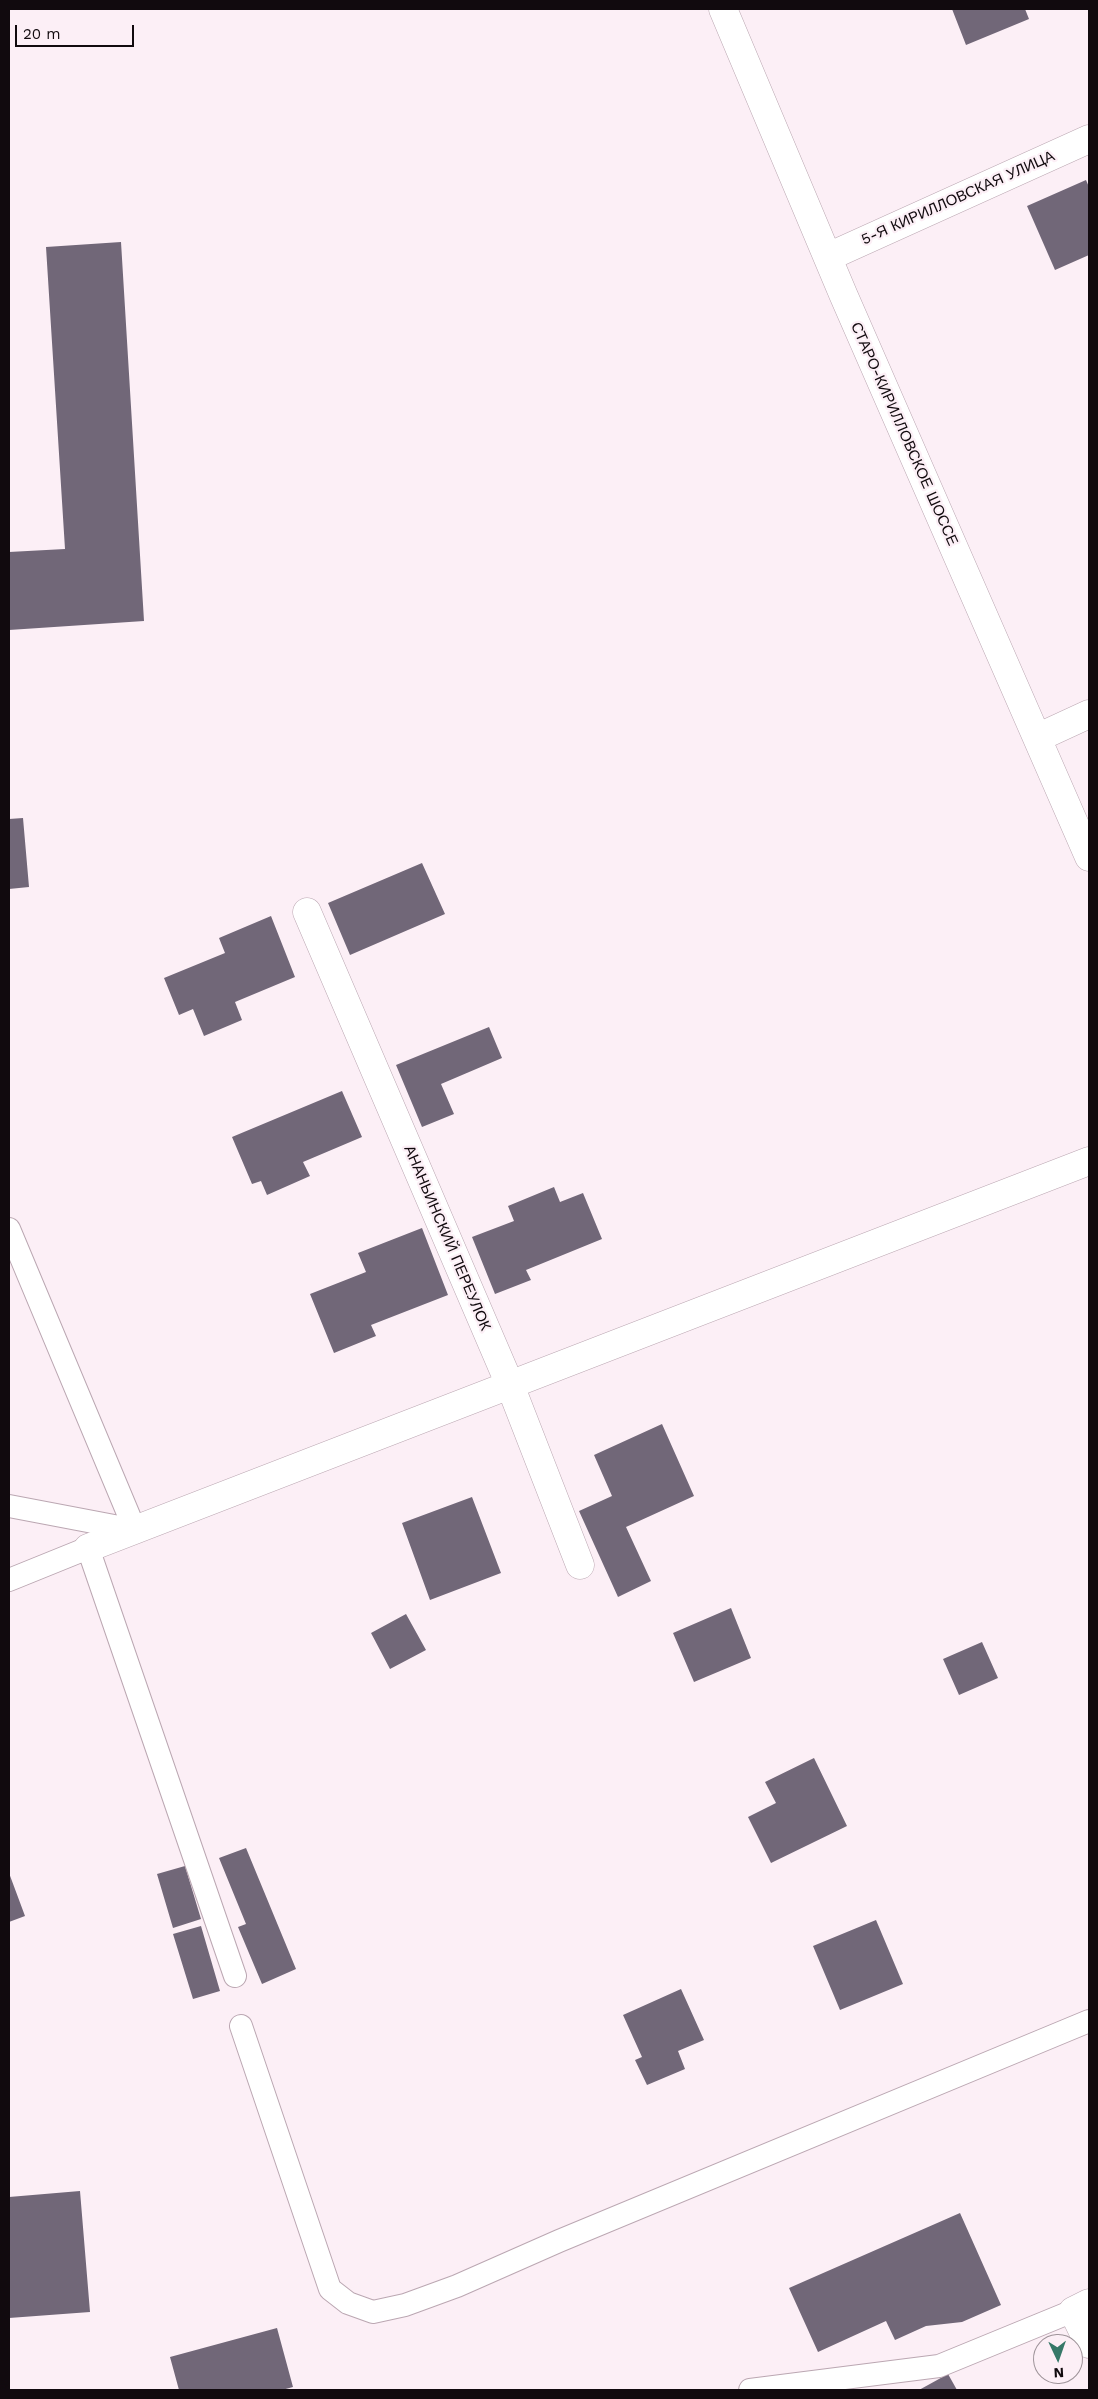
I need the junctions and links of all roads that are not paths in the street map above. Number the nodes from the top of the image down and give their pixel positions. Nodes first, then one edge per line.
1 (723, 9) edge
2 (1089, 139) edge
3 (828, 257) junction
4 (1089, 714) edge
5 (1037, 738) junction
6 (1089, 857) edge
7 (307, 912) dead end
8 (1089, 1161) edge
9 (9, 1229) edge
10 (510, 1385) junction
11 (9, 1506) edge
12 (134, 1530) junction
13 (88, 1548) junction
14 (580, 1565) dead end
15 (9, 1580) edge
16 (234, 1976) dead end
17 (1089, 2021) edge
18 (241, 2026) dead end
19 (1081, 2307) edge
20 (1089, 2344) edge
21 (750, 2390) edge

1 - 3 street, СТАРО-КИРИЛЛОВСКОЕ ШОССЕ
2 - 3 street, 5-Я КИРИЛЛОВСКАЯ УЛИЦА
3 - 5 street, СТАРО-КИРИЛЛОВСКОЕ ШОССЕ
4 - 5 street
5 - 6 street, СТАРО-КИРИЛЛОВСКОЕ ШОССЕ
7 - 10 street, АНАНЬИНСКИЙ ПЕРЕУЛОК
8 - 10 street
9 - 12 lane
10 - 12 street
10 - 14 street, АНАНЬИНСКИЙ ПЕРЕУЛОК
11 - 12 lane
12 - 13 street
13 - 15 lane
13 - 16 lane
17 - 18 lane
19 - 20 street
19 - 21 lane

